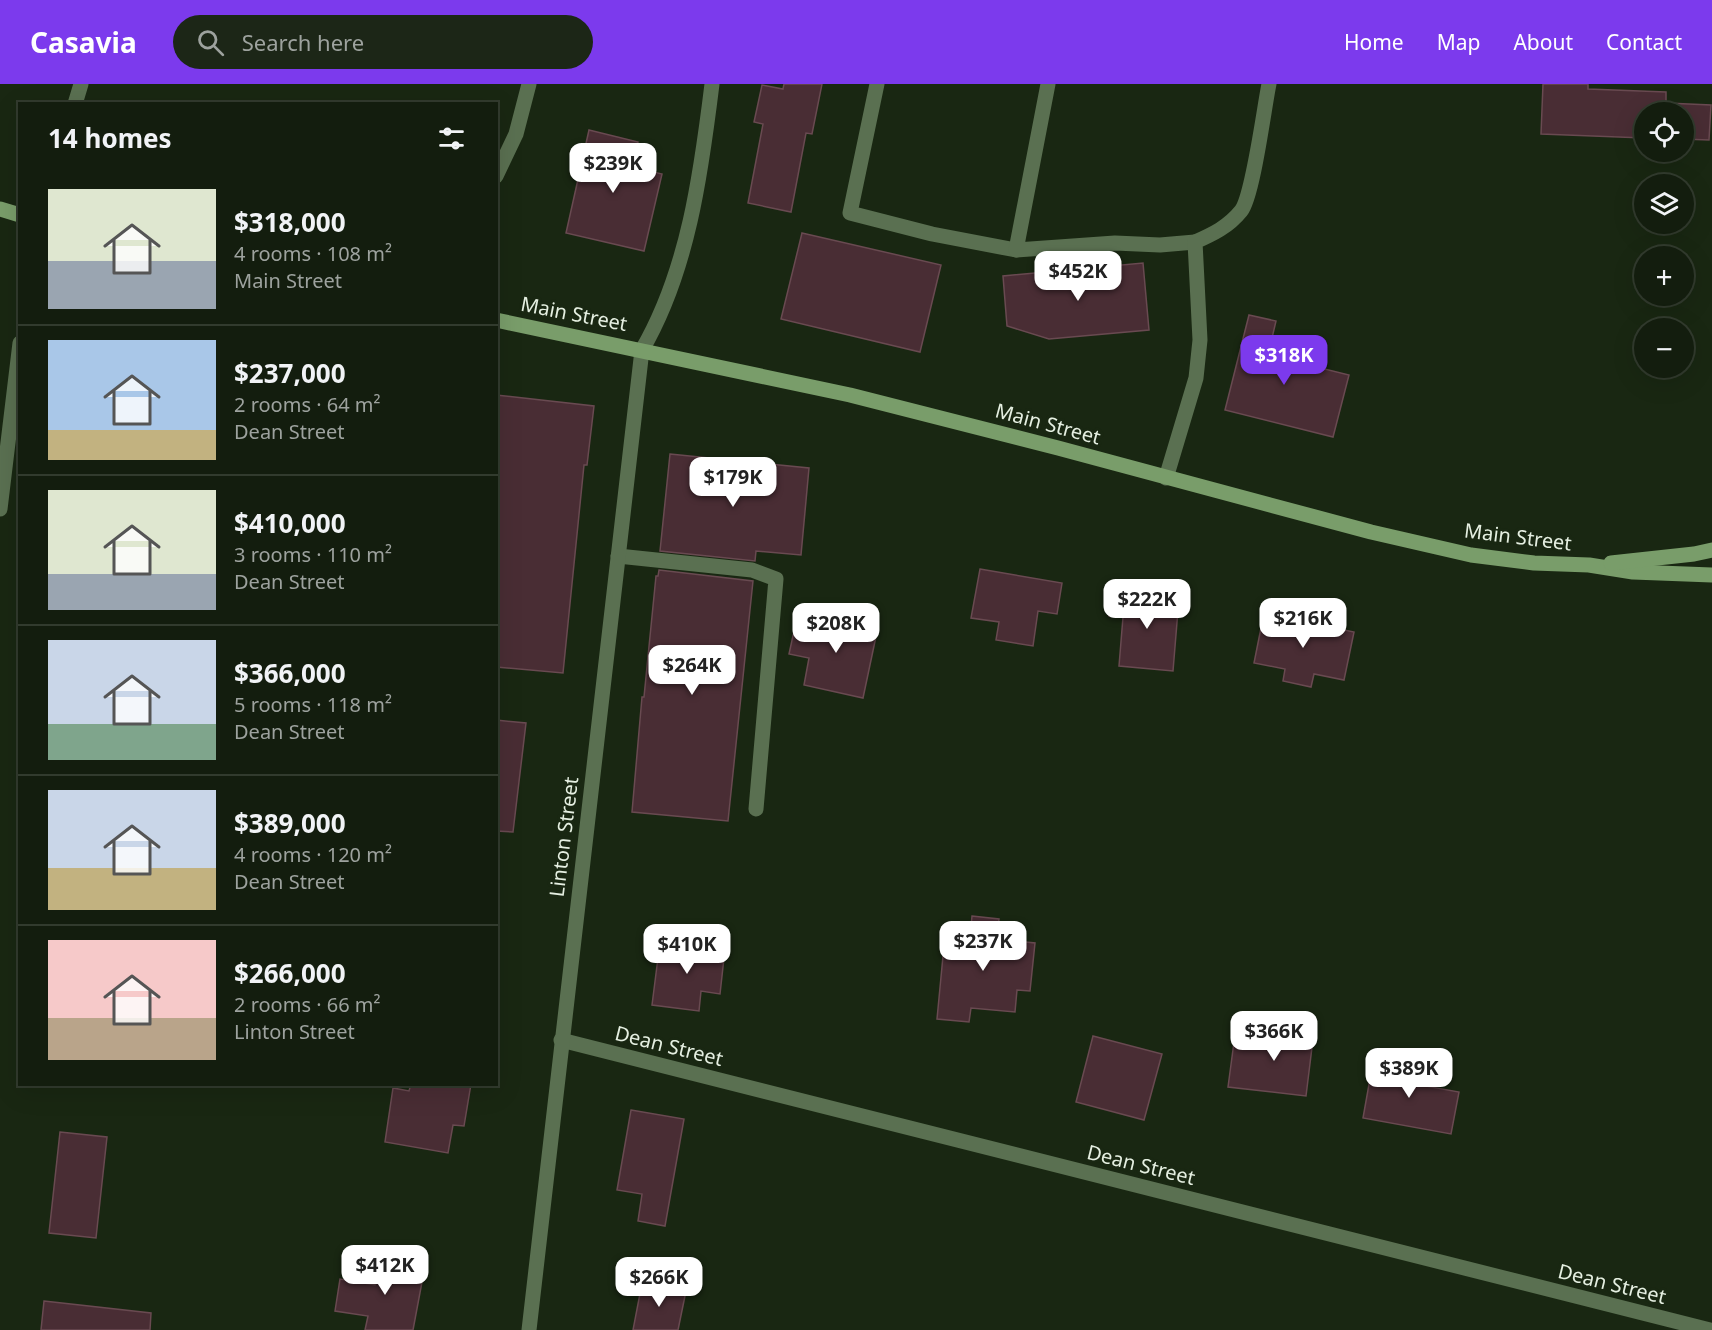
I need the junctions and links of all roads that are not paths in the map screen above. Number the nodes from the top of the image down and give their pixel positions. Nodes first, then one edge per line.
1 (81, 84) edge
2 (529, 84) edge
3 (712, 84) edge
4 (877, 84) edge
5 (1048, 84) edge
6 (1269, 84) edge
7 (76, 102) edge
8 (498, 172) edge
9 (0, 209) edge
10 (18, 214) edge
11 (1195, 242) junction
12 (1016, 250) junction
13 (498, 320) edge
14 (642, 350) junction
15 (18, 360) edge
16 (1166, 478) junction
17 (0, 509) edge
18 (1712, 550) edge
19 (618, 556) junction
20 (1589, 566) junction
21 (1712, 575) edge
22 (756, 809) dead end
23 (561, 1040) junction
24 (529, 1330) edge
25 (1710, 1330) edge

1 - 7 street
2 - 8 street
3 - 14 street
4 - 12 street
5 - 12 street
6 - 11 street
9 - 10 main road
11 - 12 street
11 - 16 street
13 - 14 main road, Main Street
14 - 16 main road, Main Street
14 - 19 street, Linton Street
15 - 17 street
16 - 20 main road, Main Street
18 - 20 main road, Main Street
19 - 22 street
19 - 23 street, Linton Street
20 - 21 main road, Main Street
23 - 24 street, Linton Street
23 - 25 street, Dean Street

